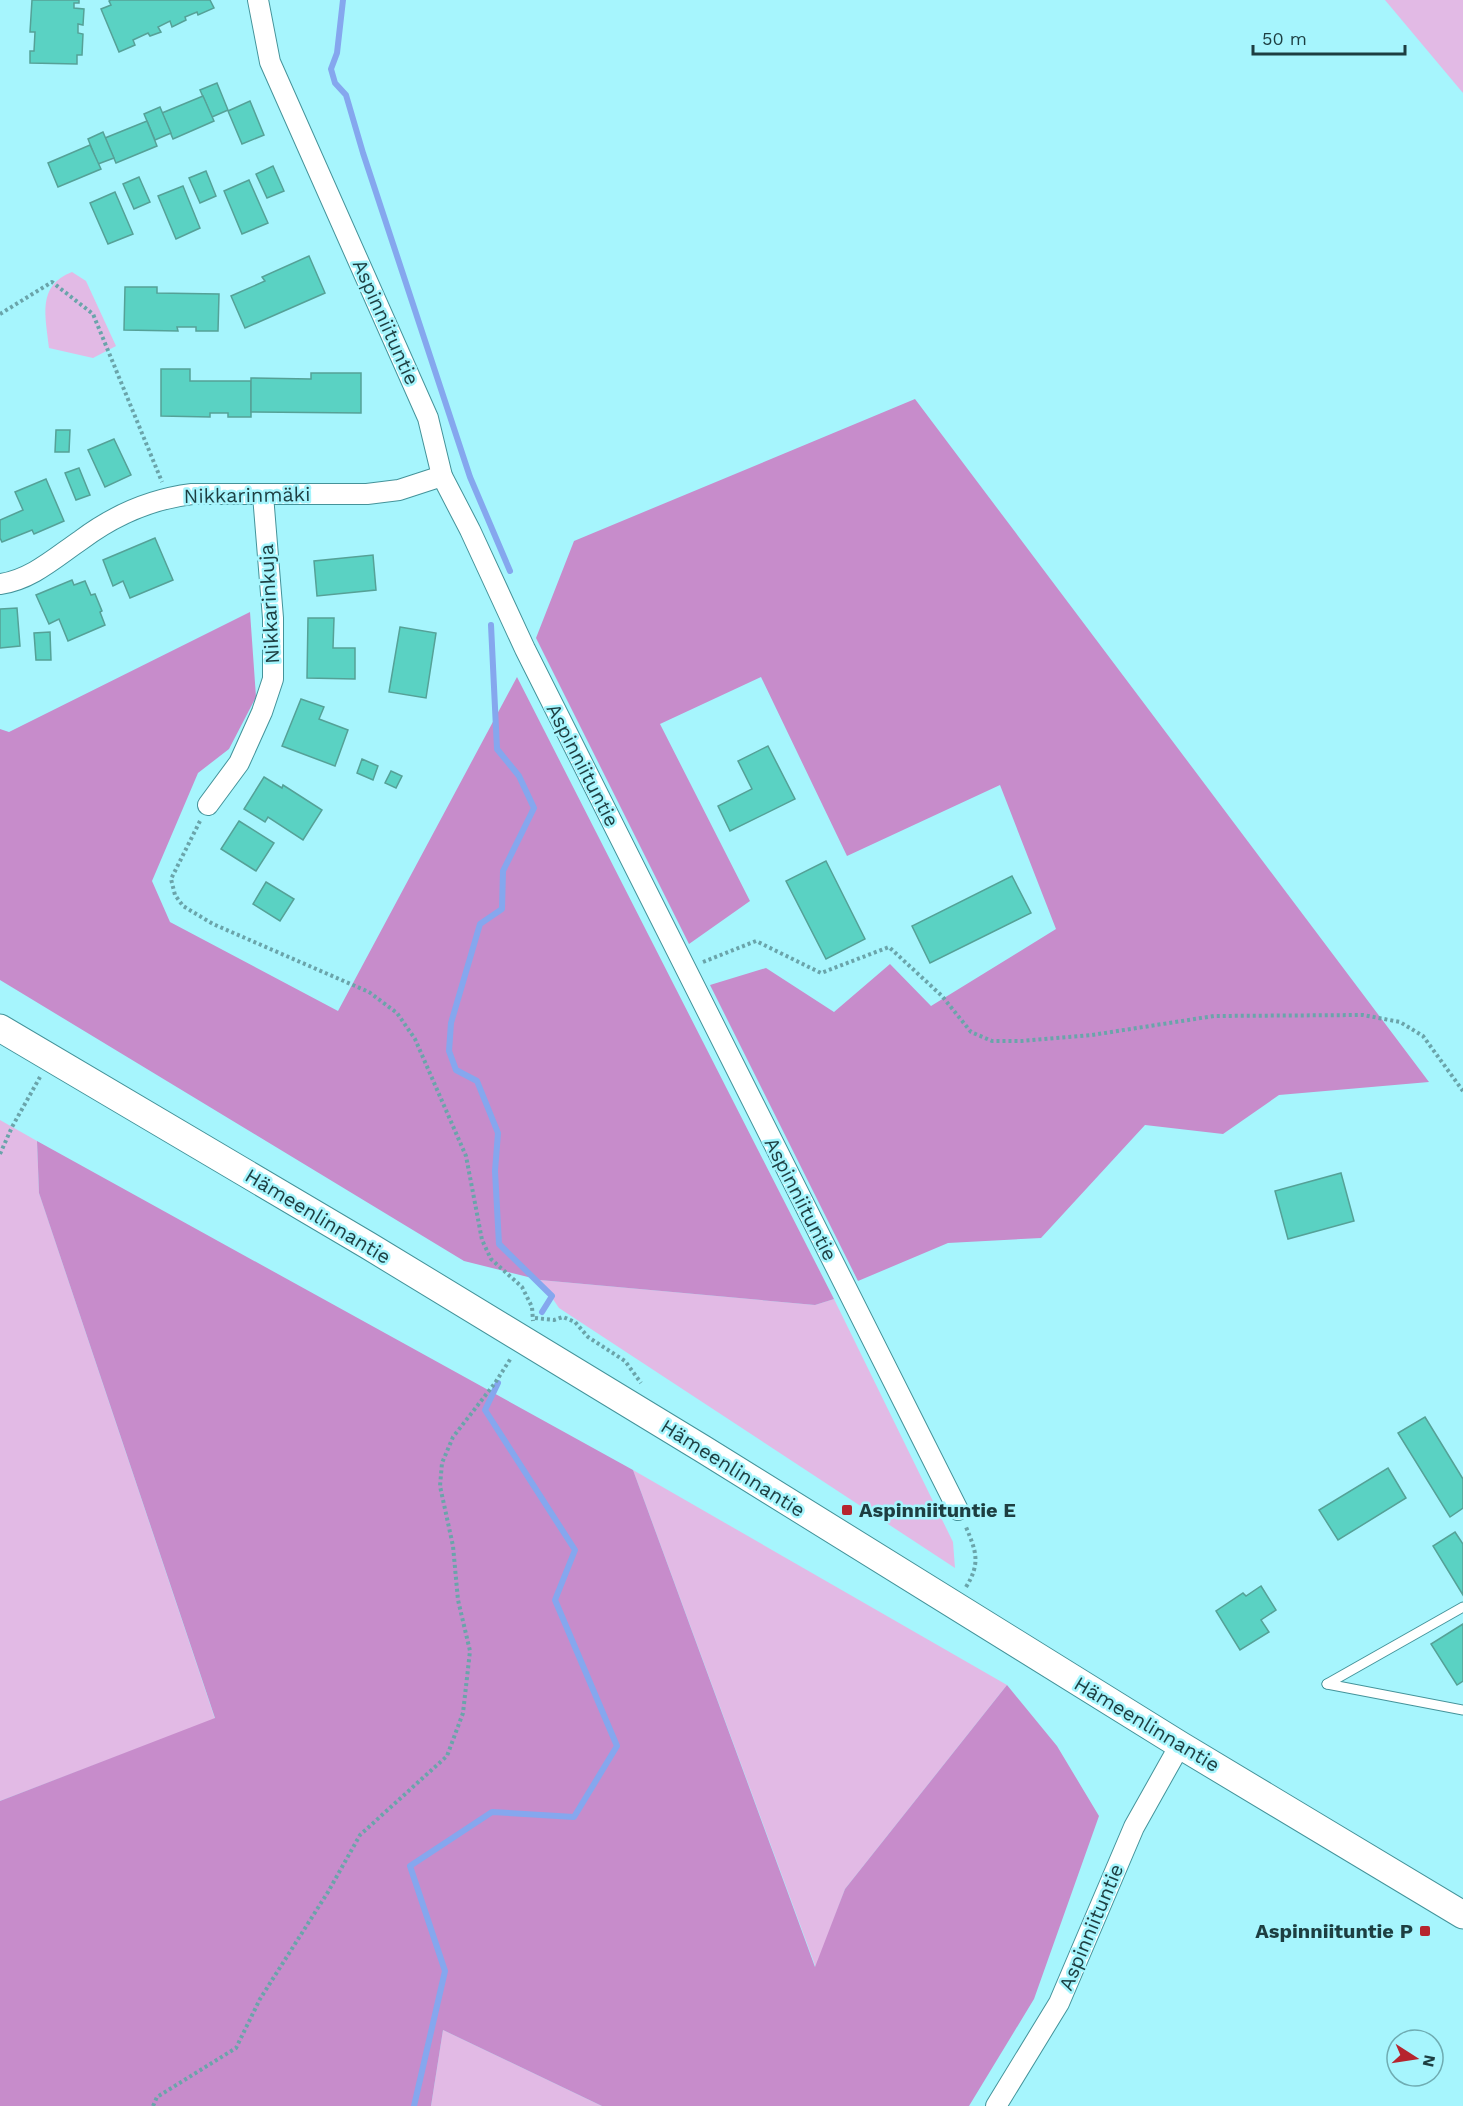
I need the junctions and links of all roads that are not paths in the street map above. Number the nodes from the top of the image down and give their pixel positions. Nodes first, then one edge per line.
1 (258, 0) edge
2 (442, 476) junction
3 (263, 495) junction
4 (0, 584) edge
5 (208, 805) road end
6 (0, 1028) edge
7 (958, 1510) road end
8 (1463, 1607) edge
9 (1463, 1710) edge
10 (1180, 1745) junction
11 (1463, 1915) edge
12 (996, 2106) edge

1 - 2 street, Aspinniituntie
2 - 3 street, Nikkarinmäki
2 - 7 street, Aspinniituntie
3 - 4 street, Nikkarinmäki
3 - 5 street, Nikkarinkuja
6 - 10 main road, Hämeenlinnantie
8 - 9 lane
10 - 11 main road, Hämeenlinnantie
10 - 12 street, Aspinniituntie

